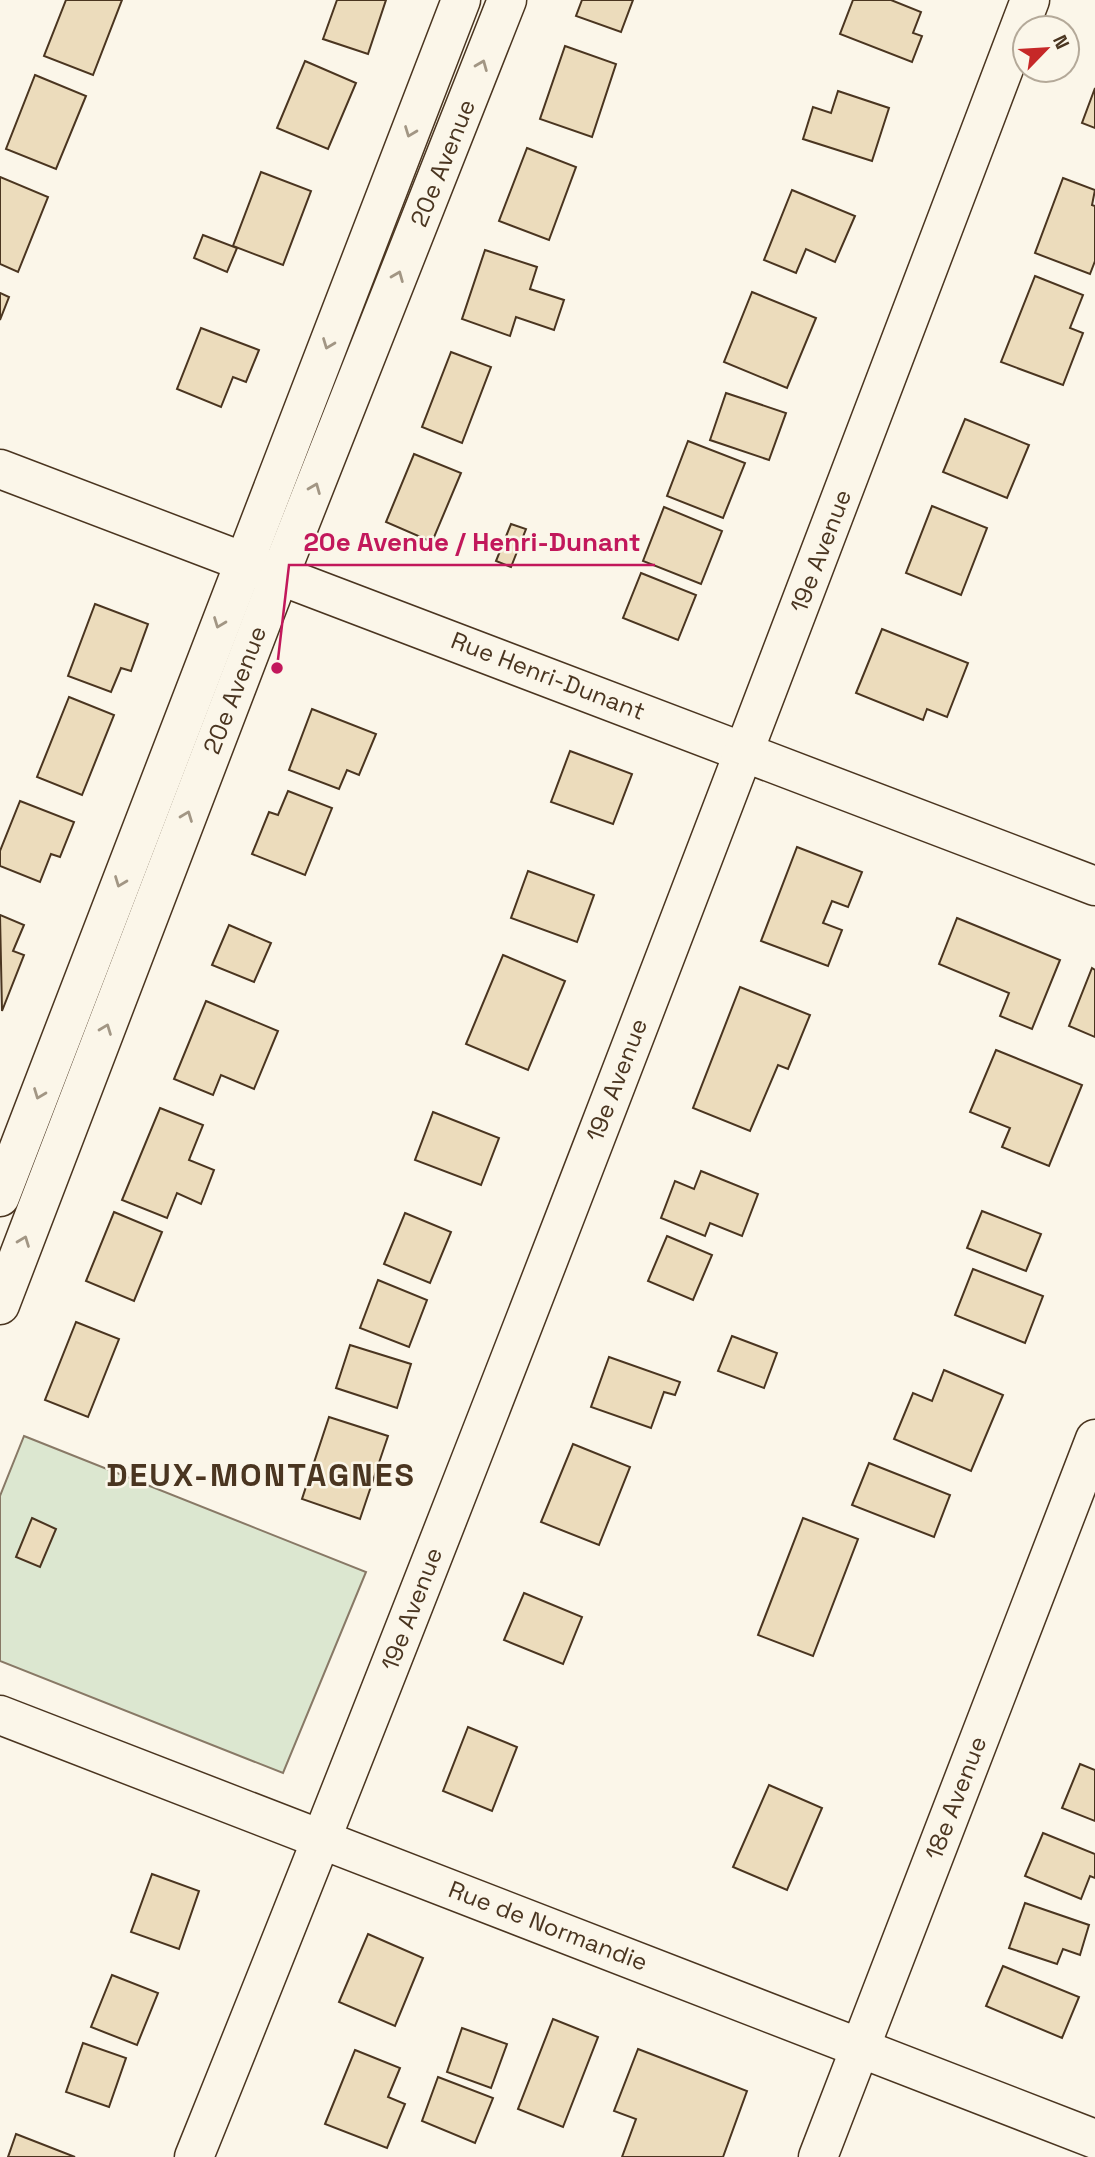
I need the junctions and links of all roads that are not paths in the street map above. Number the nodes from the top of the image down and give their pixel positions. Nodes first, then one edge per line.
1 (461, 0) edge
2 (507, 0) edge
3 (1030, 0) edge
4 (0, 468) edge
5 (243, 560) junction
6 (279, 574) junction
7 (744, 752) junction
8 (1095, 886) edge
9 (0, 1197) edge
10 (0, 1305) edge
11 (1095, 1439) edge
12 (0, 1715) edge
13 (323, 1837) junction
14 (859, 2048) junction
15 (1095, 2139) edge
16 (194, 2157) edge
17 (818, 2157) edge

1 -> 5 street, 20e Avenue
6 -> 2 street, 20e Avenue
3 - 7 street, 19e Avenue
4 - 5 street, Rue Henri-Dunant
5 - 6 street, Rue Henri-Dunant
5 -> 9 street, 20e Avenue
6 - 7 street, Rue Henri-Dunant
10 -> 6 street, 20e Avenue
7 - 8 street, Rue Henri-Dunant
7 - 13 street, 19e Avenue
11 - 14 street, 18e Avenue
12 - 13 street, Rue de Normandie
13 - 14 street, Rue de Normandie
13 - 16 street, 19e Avenue
14 - 15 street, Rue de Normandie
14 - 17 street, 18e Avenue

